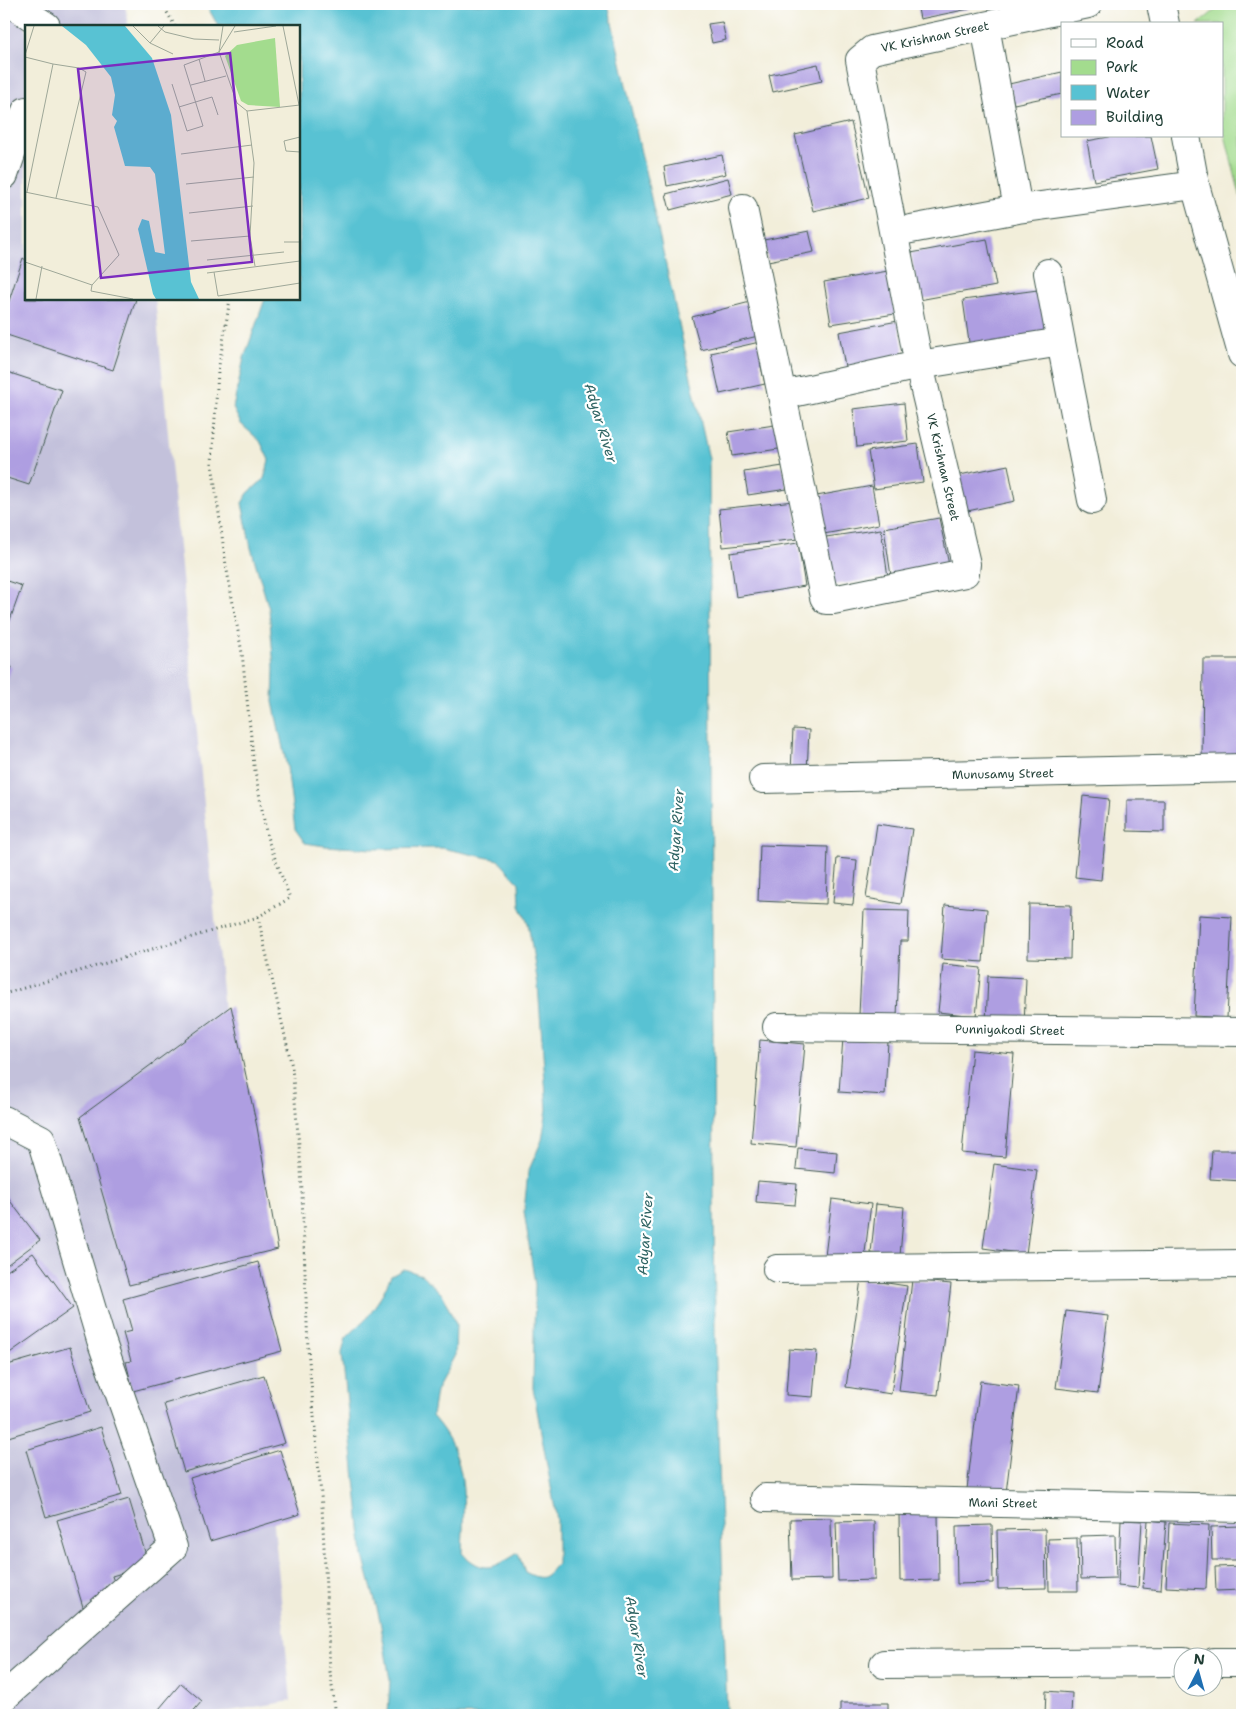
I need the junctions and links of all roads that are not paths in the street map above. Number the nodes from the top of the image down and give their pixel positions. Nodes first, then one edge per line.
1 (12, 4) edge
2 (1088, 4) edge
3 (1161, 4) edge
4 (1165, 22) edge
5 (44, 25) edge
6 (985, 26) junction
7 (25, 115) edge
8 (1186, 138) edge
9 (4, 175) edge
10 (1195, 185) junction
11 (743, 208) dead end
12 (1018, 209) junction
13 (895, 232) junction
14 (1048, 273) dead end
15 (1061, 342) junction
16 (1242, 354) edge
17 (919, 365) junction
18 (782, 395) junction
19 (1092, 500) dead end
20 (1242, 768) edge
21 (763, 779) dead end
22 (777, 1027) dead end
23 (1242, 1032) edge
24 (4, 1120) edge
25 (1242, 1264) edge
26 (777, 1269) dead end
27 (764, 1498) dead end
28 (1242, 1508) edge
29 (1174, 1662) edge
30 (1224, 1662) edge
31 (1242, 1662) edge
32 (884, 1664) dead end
33 (4, 1697) edge

1 - 5 street
2 - 6 street, VK Krishnan Street
3 - 4 street
6 - 12 street
6 - 13 street, VK Krishnan Street
7 - 9 street
8 - 10 street
10 - 12 street
10 - 16 street
11 - 18 street, VK Krishnan Street
12 - 13 street
13 - 17 street, VK Krishnan Street
14 - 15 street
15 - 17 street
15 - 19 street
17 - 18 street
17 - 18 street, VK Krishnan Street
20 - 21 street, Munusamy Street
22 - 23 street, Punniyakodi Street
24 - 33 street
25 - 26 street
27 - 28 street, Mani Street
29 - 32 street
30 - 31 street

